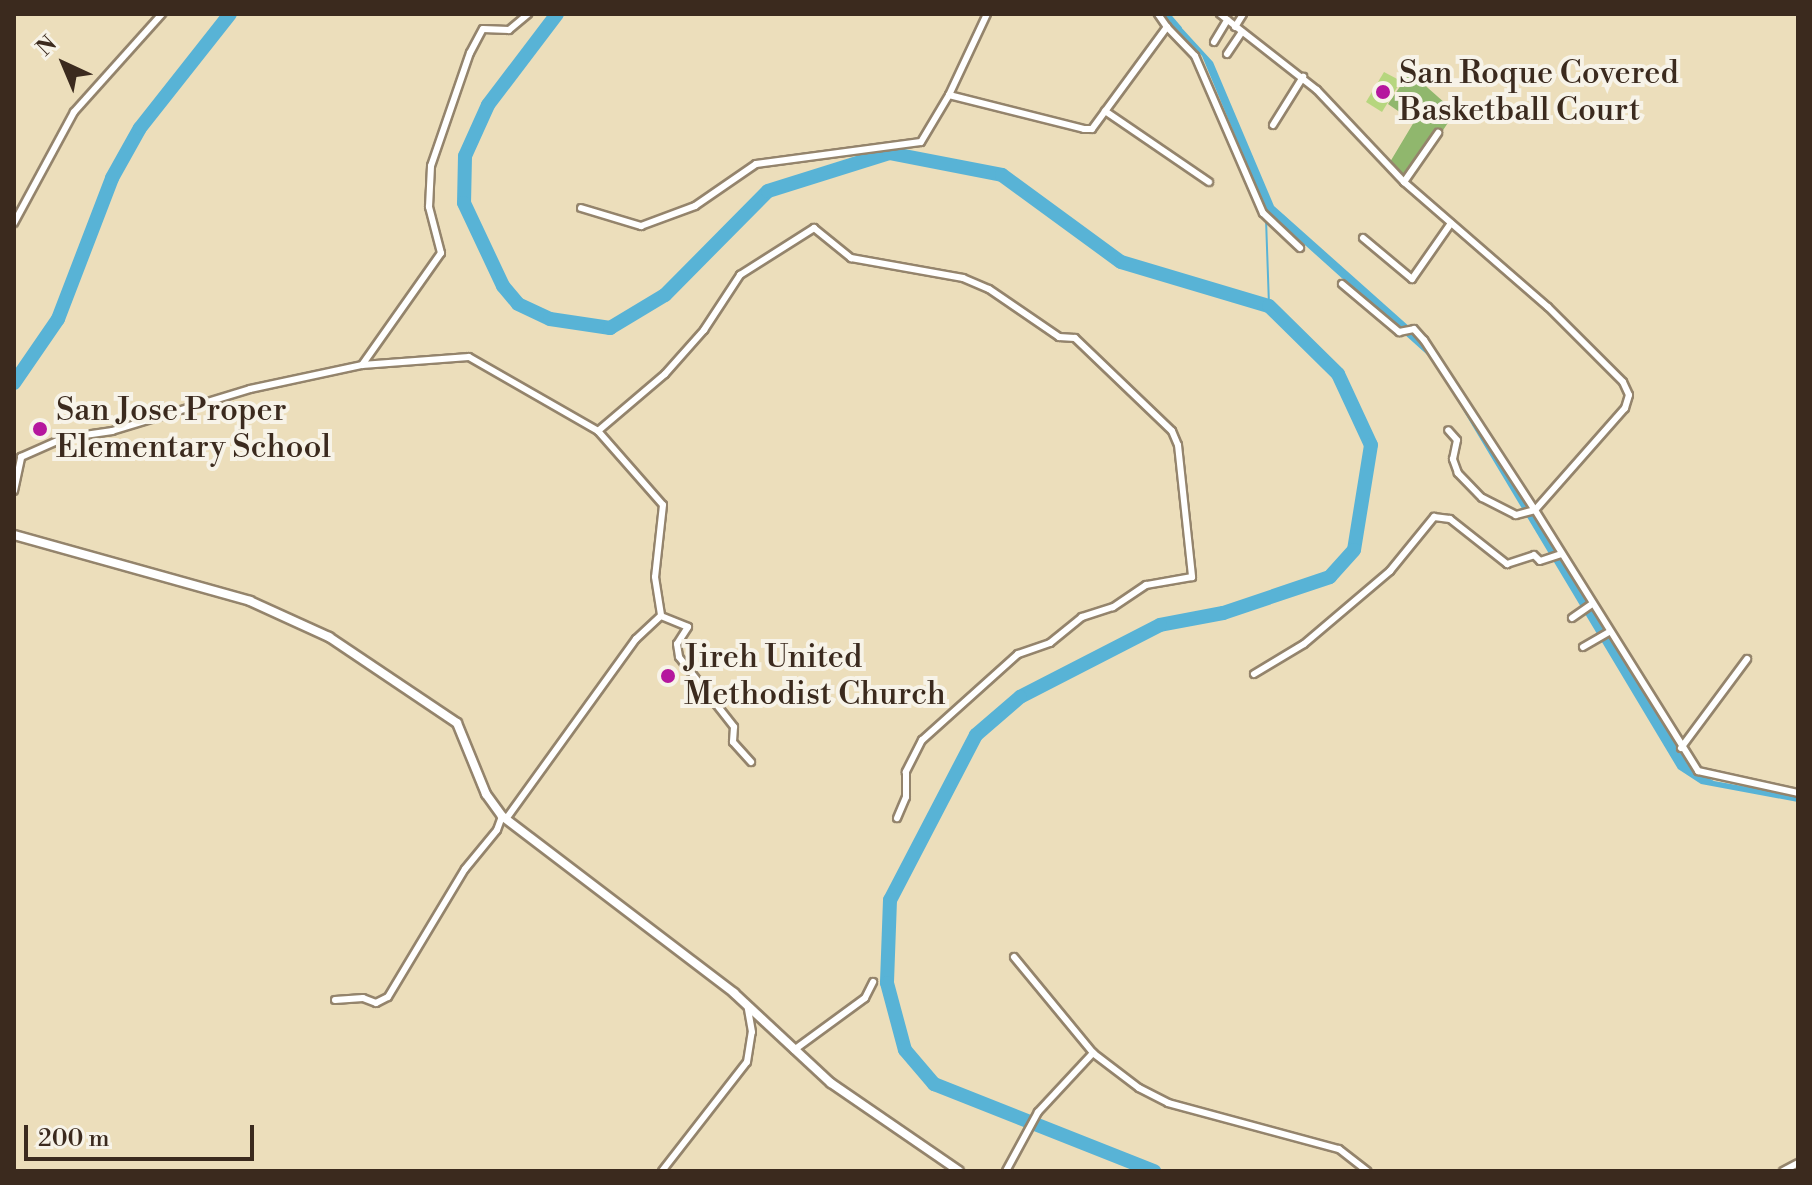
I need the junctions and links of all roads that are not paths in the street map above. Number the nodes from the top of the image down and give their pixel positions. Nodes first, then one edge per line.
1 (162, 14) edge
2 (528, 14) edge
3 (987, 14) edge
4 (1158, 14) edge
5 (1220, 14) edge
6 (1243, 14) edge
7 (1227, 20) junction
8 (1167, 27) junction
9 (1235, 27) junction
10 (1242, 32) junction
11 (1214, 42) dead end
12 (1227, 54) dead end
13 (1303, 77) junction
14 (949, 95) junction
15 (1105, 111) junction
16 (1273, 125) dead end
17 (1438, 133) dead end
18 (1209, 182) dead end
19 (1404, 182) junction
20 (581, 208) dead end
21 (14, 223) edge
22 (1451, 223) junction
23 (1363, 238) dead end
24 (1300, 248) dead end
25 (1342, 284) dead end
26 (362, 365) junction
27 (1448, 430) dead end
28 (598, 431) junction
29 (18, 458) edge
30 (14, 491) edge
31 (1530, 511) junction
32 (15, 534) edge
33 (1557, 556) junction
34 (1588, 607) junction
35 (661, 616) junction
36 (1572, 618) dead end
37 (1604, 634) junction
38 (1583, 647) dead end
39 (1747, 659) dead end
40 (1254, 674) dead end
41 (1681, 748) junction
42 (751, 762) dead end
43 (1798, 793) edge
44 (504, 818) junction
45 (897, 818) dead end
46 (1014, 957) dead end
47 (873, 982) dead end
48 (335, 1000) dead end
49 (747, 1005) junction
50 (794, 1050) junction
51 (1093, 1053) junction
52 (1798, 1163) edge
53 (1792, 1169) edge
54 (662, 1171) edge
55 (959, 1171) edge
56 (1006, 1171) edge
57 (1367, 1171) edge
58 (1783, 1171) edge

1 - 21 street
2 - 26 street
3 - 14 street
4 - 8 street
5 - 7 street
6 - 9 street
7 - 9 street
7 - 11 street
8 - 15 street
8 - 24 street
9 - 10 street
10 - 12 street
10 - 13 street
13 - 16 street
13 - 19 street
14 - 15 street
14 - 20 street
15 - 18 street
17 - 19 street
19 - 22 street
22 - 23 street
22 - 31 street
25 - 31 street
26 - 28 street
26 - 29 street
27 - 31 street
28 - 35 street
28 - 45 street
29 - 30 street
31 - 33 street
32 - 44 street
33 - 34 street
33 - 40 street
34 - 36 street
34 - 37 street
35 - 42 street
35 - 44 street
37 - 38 street
37 - 41 street
39 - 41 street
41 - 43 street
44 - 48 street
44 - 49 street
46 - 51 street
47 - 50 street
49 - 50 street
49 - 54 street
50 - 55 street
51 - 56 street
51 - 57 street
52 - 53 street
53 - 58 street

